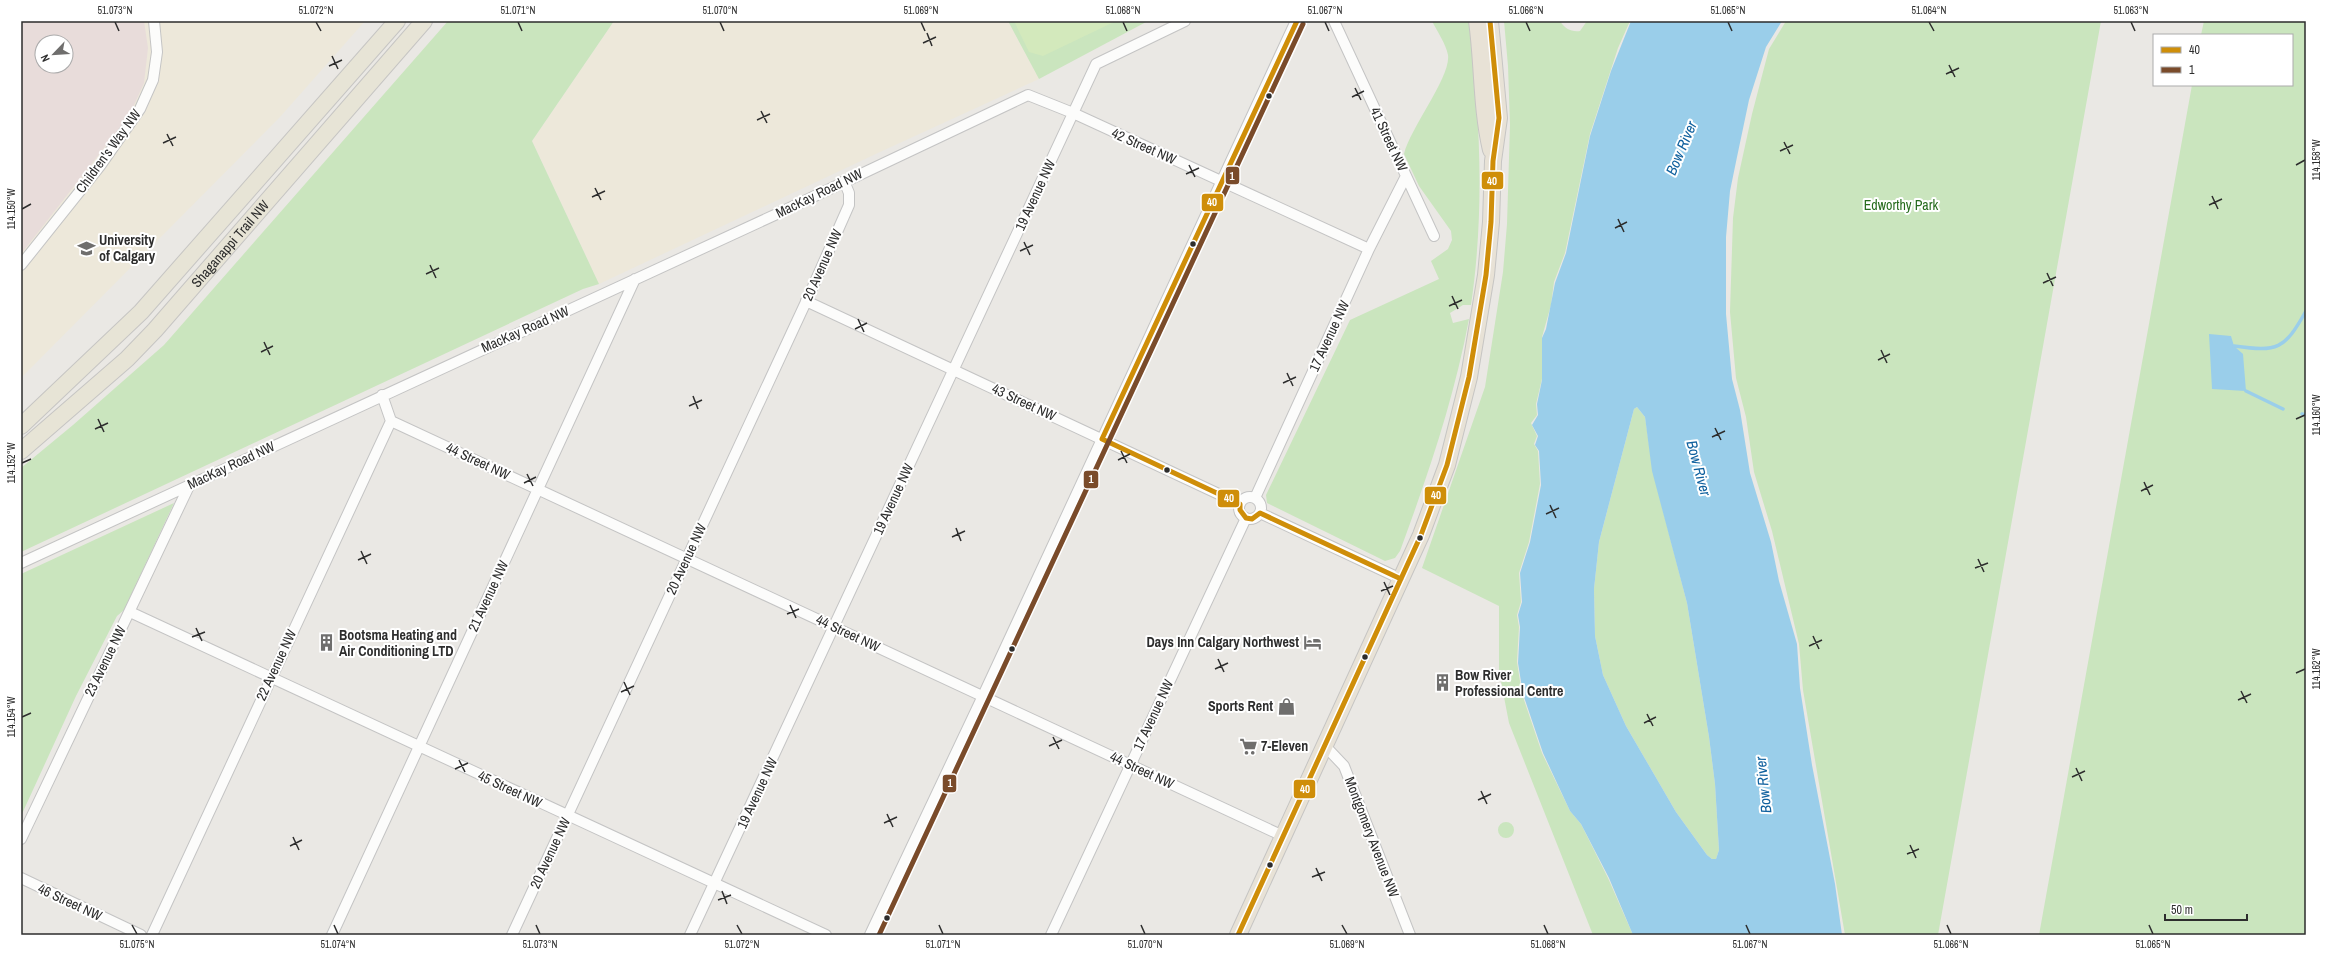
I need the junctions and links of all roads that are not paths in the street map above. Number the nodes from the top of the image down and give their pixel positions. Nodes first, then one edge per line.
1 (154, 21) edge
2 (398, 21) edge
3 (424, 21) edge
4 (1186, 21) edge
5 (1297, 21) edge
6 (1334, 21) edge
7 (1477, 21) edge
8 (1490, 21) edge
9 (1028, 95) joint
10 (1073, 113) junction
11 (1493, 161) junction
12 (1406, 176) junction
13 (844, 181) junction
14 (1222, 181) junction
15 (1434, 236) dead end
16 (1369, 250) junction
17 (21, 265) edge
18 (635, 279) junction
19 (806, 301) junction
20 (954, 369) junction
21 (382, 395) junction
22 (391, 421) junction
23 (21, 426) edge
24 (1102, 439) junction
25 (21, 451) edge
26 (190, 484) junction
27 (538, 489) junction
28 (1254, 498) junction
29 (1240, 504) junction
30 (1260, 513) junction
31 (1246, 518) junction
32 (686, 558) junction
33 (21, 563) edge
34 (1401, 579) junction
35 (130, 612) junction
36 (834, 626) junction
37 (271, 677) junction
38 (984, 696) junction
39 (418, 746) junction
40 (1325, 746) junction
41 (1130, 765) junction
42 (567, 816) junction
43 (1283, 836) junction
44 (21, 839) edge
45 (21, 878) edge
46 (715, 883) junction
47 (141, 935) edge
48 (152, 935) edge
49 (332, 935) edge
50 (512, 935) edge
51 (690, 935) edge
52 (826, 935) edge
53 (870, 935) edge
54 (1051, 935) edge
55 (1238, 935) edge
56 (1410, 935) edge

1 - 17 street, Children's Way NW
2 - 23 main road, Shaganappi Trail NW
3 - 25 main road, Shaganappi Trail NW
4 - 10 street, 19 Avenue NW
5 - 14 street
6 - 12 street, 41 Street NW
7 - 11 highway
8 - 11 highway
9 - 10 street, 42 Street NW
9 - 13 street, MacKay Road NW
10 - 14 street, 42 Street NW
10 - 20 street, 19 Avenue NW
11 - 34 highway
12 - 15 street, 41 Street NW
12 - 16 street, 17 Avenue NW
13 - 18 street, MacKay Road NW
13 - 19 street, 20 Avenue NW
14 - 16 street, 42 Street NW
14 - 24 street
16 - 28 street, 17 Avenue NW
18 - 21 street, MacKay Road NW
18 - 27 street, 21 Avenue NW
19 - 20 street, 43 Street NW
19 - 32 street, 20 Avenue NW
20 - 24 street, 43 Street NW
20 - 36 street, 19 Avenue NW
21 - 22 street
21 - 26 street, MacKay Road NW
22 - 27 street, 44 Street NW
22 - 37 street, 22 Avenue NW
24 - 29 street, 43 Street NW
24 - 38 street
26 - 33 street, MacKay Road NW
26 - 35 street, 23 Avenue NW
27 - 32 street, 44 Street NW
27 - 39 street, 21 Avenue NW
28 - 29 street
28 - 30 street
29 - 31 street
30 - 31 street
30 - 34 street
31 - 41 street, 17 Avenue NW
32 - 36 street, 44 Street NW
32 - 42 street, 20 Avenue NW
34 - 40 highway
35 - 37 street, 45 Street NW
35 - 44 street, 23 Avenue NW
36 - 38 street, 44 Street NW
36 - 46 street, 19 Avenue NW
37 - 39 street, 45 Street NW
37 - 48 street, 22 Avenue NW
38 - 41 street, 44 Street NW
38 - 53 street
39 - 42 street, 45 Street NW
39 - 49 street, 21 Avenue NW
40 - 43 highway
40 - 56 street, Montgomery Avenue NW
41 - 43 street, 44 Street NW
41 - 54 street, 17 Avenue NW
42 - 46 street, 45 Street NW
42 - 50 street, 20 Avenue NW
43 - 55 highway
45 - 47 street, 46 Street NW
46 - 51 street, 19 Avenue NW
46 - 52 street, 45 Street NW

